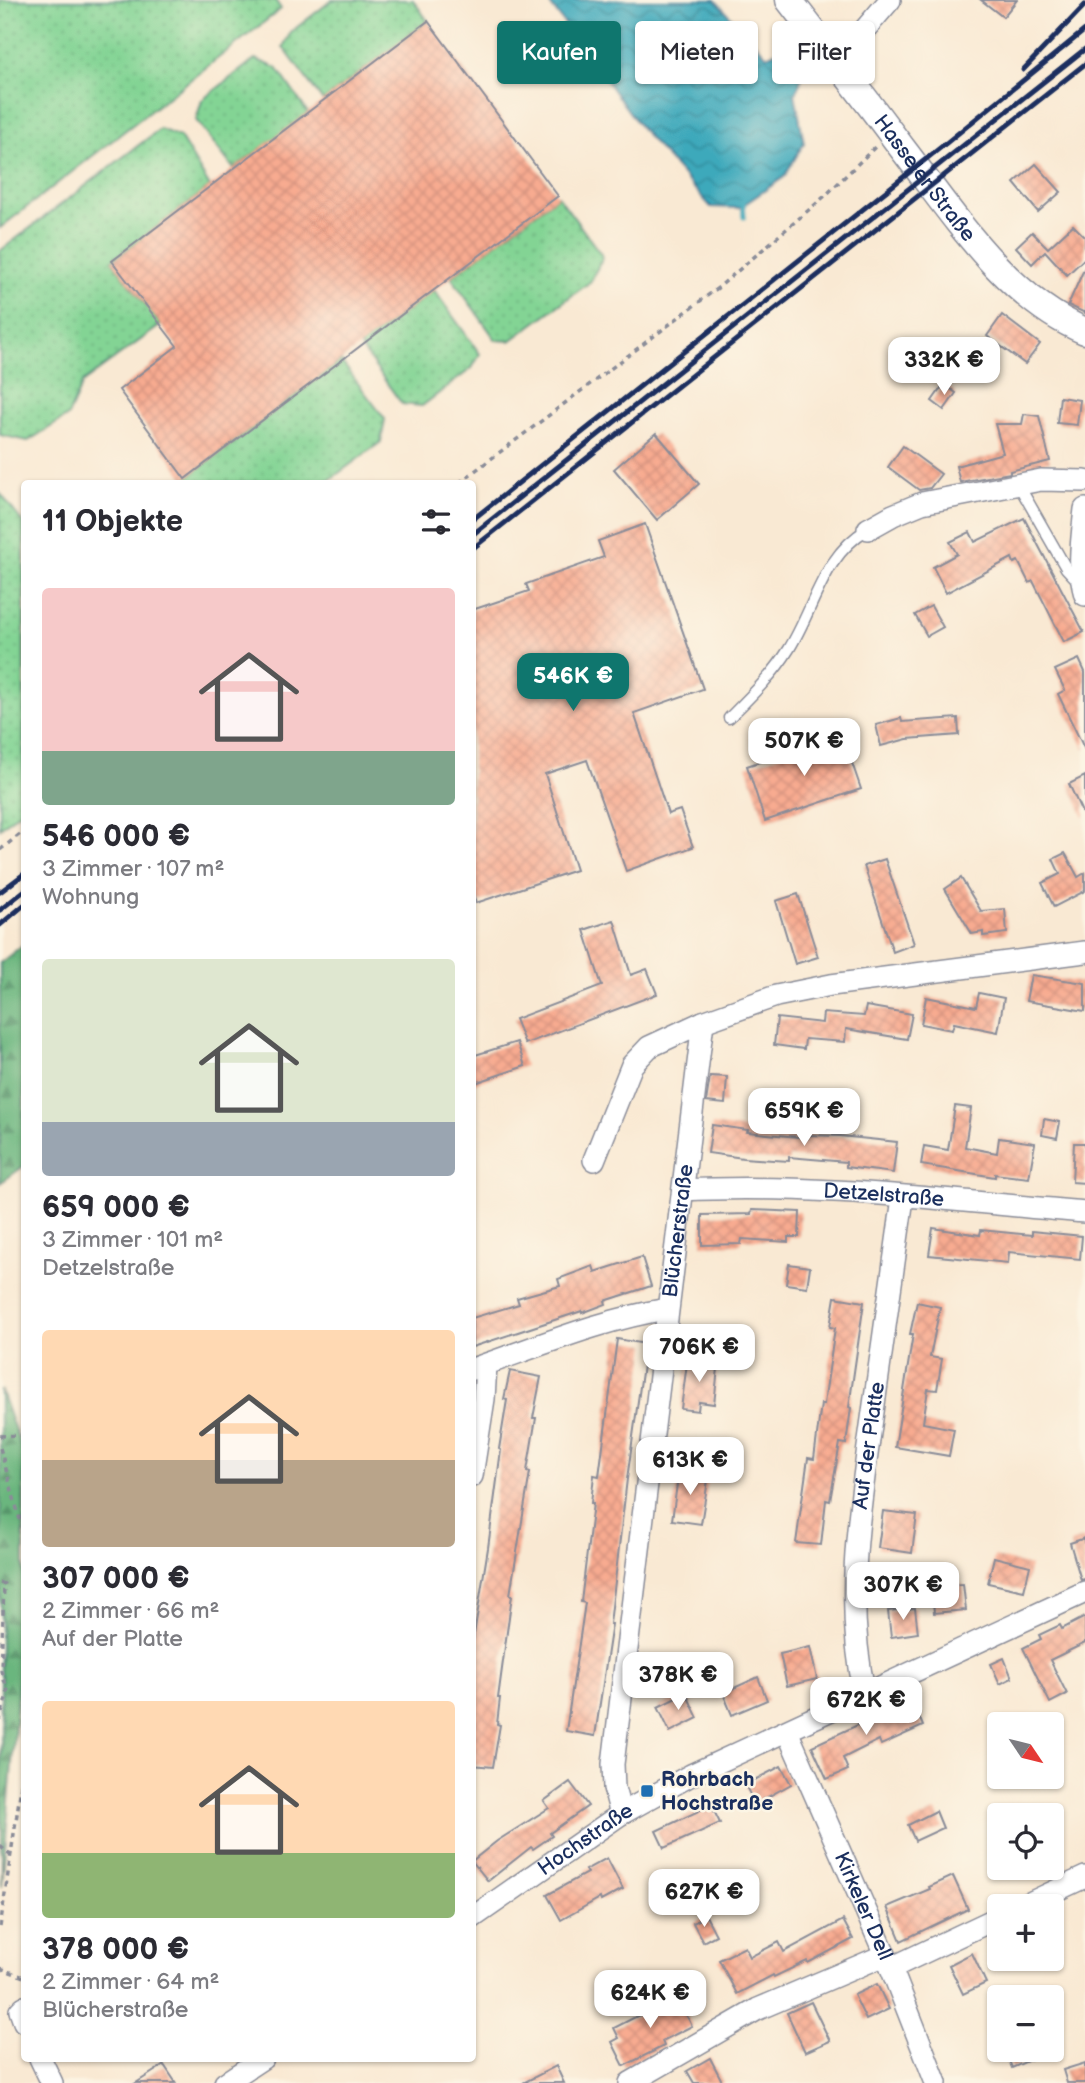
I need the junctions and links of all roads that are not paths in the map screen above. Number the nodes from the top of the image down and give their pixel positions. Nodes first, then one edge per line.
1 (789, 0) edge
2 (890, 0) edge
3 (805, 21) edge
4 (872, 21) edge
5 (854, 84) edge
6 (1085, 331) edge
7 (1085, 481) edge
8 (1018, 484) junction
9 (1085, 509) edge
10 (868, 529) joint
11 (1084, 590) edge
12 (729, 718) dead end
13 (1085, 952) edge
14 (703, 1022) junction
15 (594, 1160) dead end
16 (683, 1190) junction
17 (903, 1198) junction
18 (1085, 1212) edge
19 (667, 1309) junction
20 (479, 1367) edge
21 (476, 1450) edge
22 (1085, 1592) edge
23 (865, 1694) junction
24 (787, 1731) junction
25 (621, 1814) junction
26 (1085, 1877) edge
27 (1049, 1894) edge
28 (476, 1911) edge
29 (987, 1922) edge
30 (888, 1961) junction
31 (42, 2062) edge
32 (257, 2062) edge
33 (52, 2083) edge
34 (225, 2083) edge
35 (630, 2083) edge
36 (936, 2083) edge

1 - 3 street, Hasseler Straße
2 - 4 street
5 - 6 street, Hasseler Straße
7 - 8 street
8 - 10 street
8 - 11 lane
9 - 11 street
10 - 12 lane
13 - 14 street
14 - 15 street
14 - 16 street, Blücherstraße
16 - 17 street, Detzelstraße
16 - 19 street, Blücherstraße
17 - 18 street, Detzelstraße
17 - 23 street, Auf der Platte
19 - 20 street
19 - 25 street, Blücherstraße
20 - 21 street
22 - 23 street, Hochstraße
23 - 24 street, Hochstraße
24 - 25 street, Hochstraße
24 - 30 street, Kirkeler Dell
25 - 28 street, Hochstraße
26 - 27 street
29 - 30 street
30 - 35 street
30 - 36 street, Kirkeler Dell
31 - 33 street
32 - 34 street

